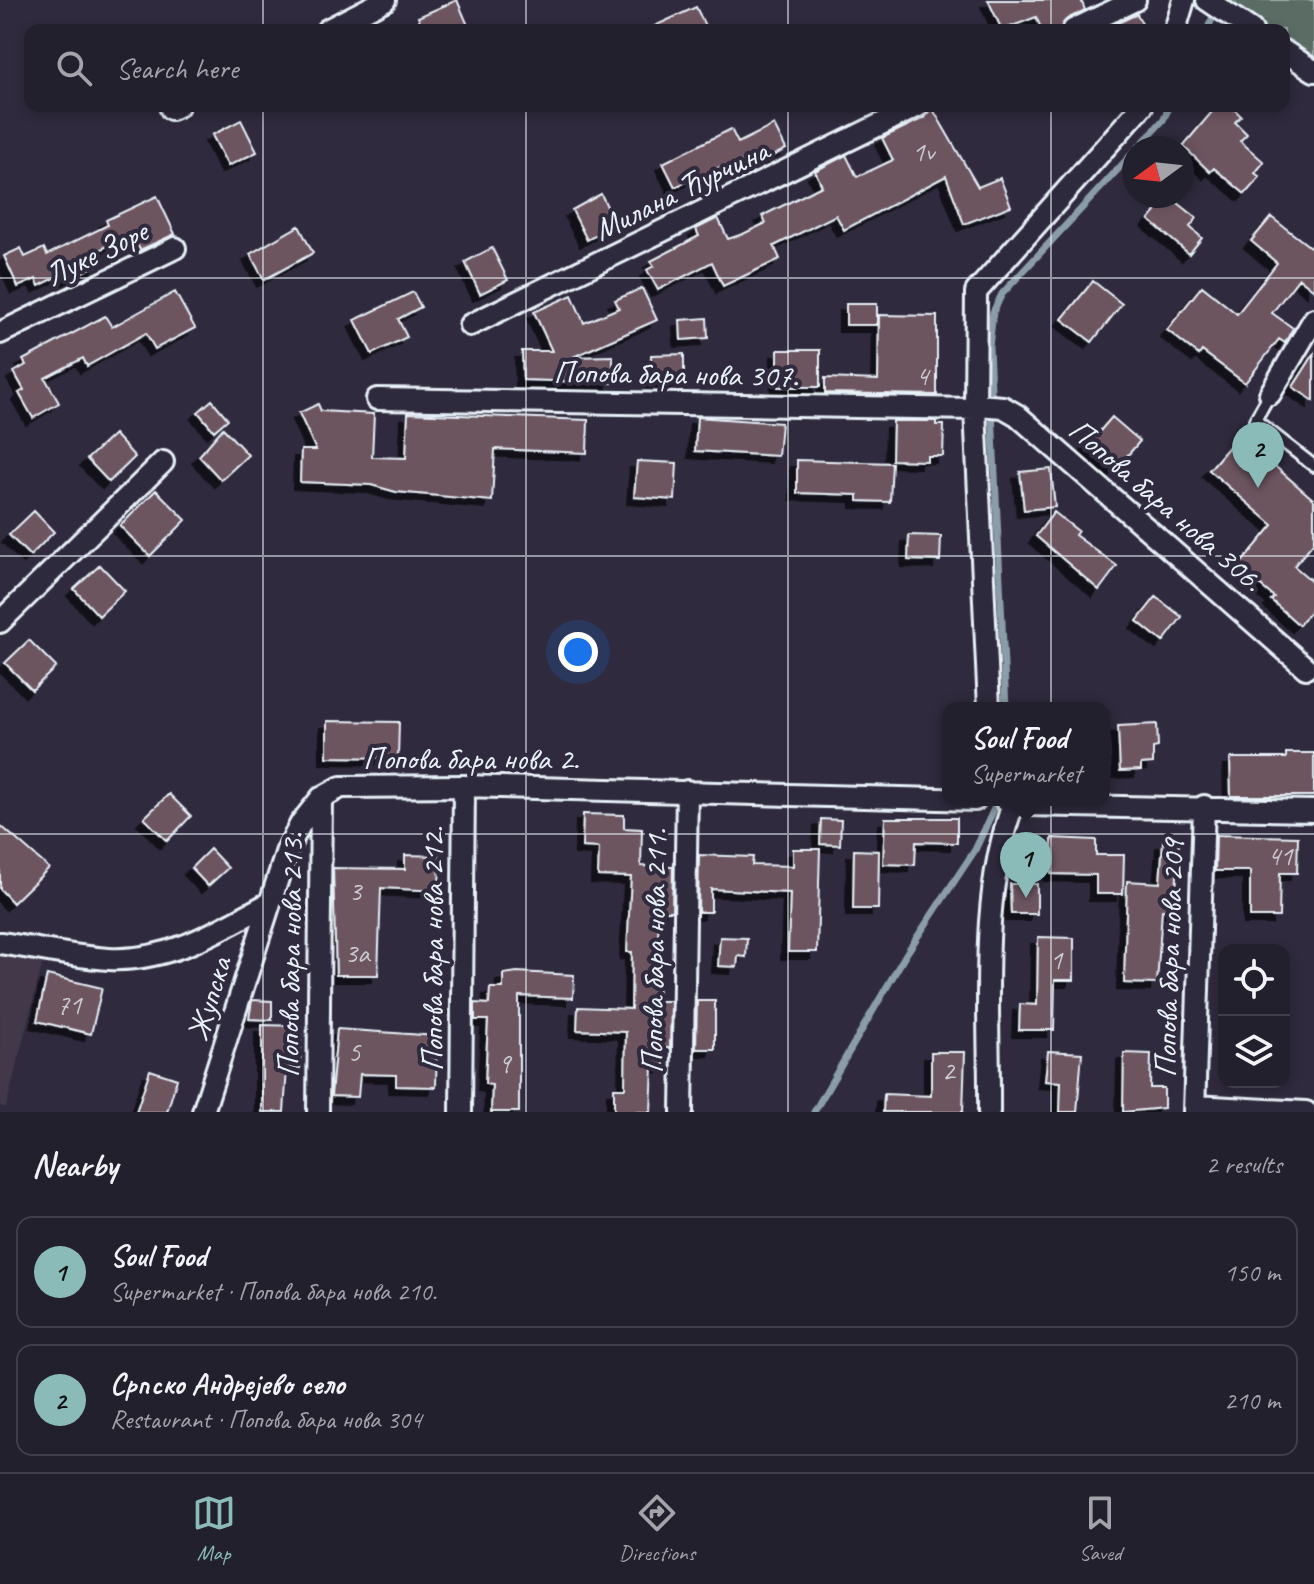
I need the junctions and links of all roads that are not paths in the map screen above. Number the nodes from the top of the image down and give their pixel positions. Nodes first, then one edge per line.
1 (385, 0) edge
2 (1135, 0) edge
3 (1184, 0) edge
4 (1207, 0) edge
5 (339, 24) edge
6 (1085, 24) edge
7 (1177, 24) edge
8 (1243, 24) edge
9 (1290, 55) edge
10 (1314, 71) edge
11 (906, 112) edge
12 (1137, 112) edge
13 (175, 248) dead end
14 (1314, 319) edge
15 (470, 325) dead end
16 (0, 333) edge
17 (1270, 394) joint
18 (377, 399) dead end
19 (977, 406) junction
20 (163, 462) dead end
21 (1314, 466) edge
22 (0, 622) edge
23 (1306, 668) dead end
24 (989, 702) edge
25 (464, 786) junction
26 (687, 791) junction
27 (321, 798) junction
28 (942, 799) edge
29 (1110, 804) edge
30 (1010, 806) edge
31 (1204, 806) junction
32 (1314, 811) edge
33 (269, 903) junction
34 (0, 943) edge
35 (1194, 1109) edge
36 (203, 1112) edge
37 (318, 1112) edge
38 (461, 1112) edge
39 (682, 1112) edge
40 (989, 1112) edge
41 (1306, 1112) edge

1 - 5 street
2 - 6 street
3 - 7 street
4 - 8 street
9 - 10 street
11 - 15 street, Милана Ћурчина
12 - 19 street
13 - 16 street, Луке Зоре
14 - 17 street
17 - 21 lane
18 - 19 street, Попова бара нова 307.
19 - 23 street, Попова бара нова 306.
19 - 24 street
20 - 22 street
25 - 26 street, Попова бара нова 2.
25 - 27 street, Попова бара нова 2.
25 - 38 street, Попова бара нова 212.
26 - 28 street, Попова бара нова 2.
26 - 39 street, Попова бара нова 211.
27 - 33 street, Попова бара нова 2.
27 - 37 street, Попова бара нова 213.
29 - 31 street
30 - 40 street
31 - 32 street
31 - 35 street, Попова бара нова 209
33 - 34 street
33 - 36 street, Жупска
35 - 41 street

